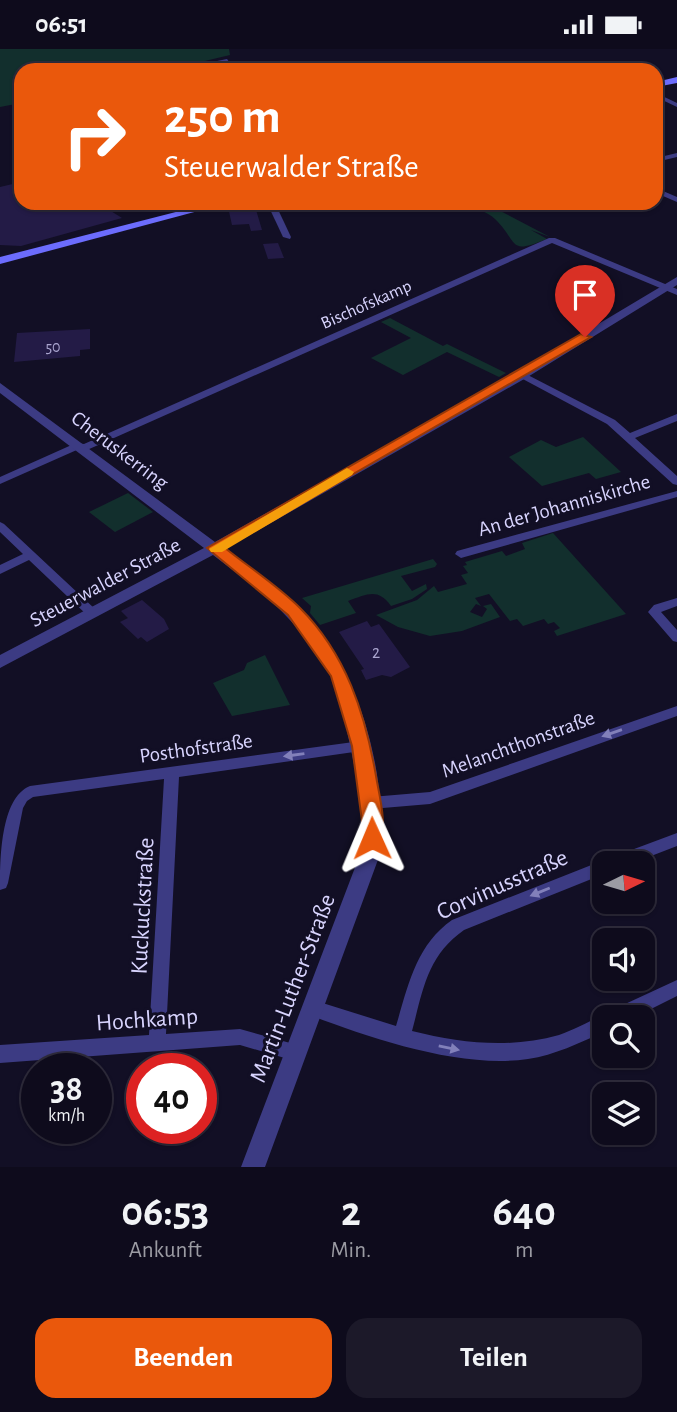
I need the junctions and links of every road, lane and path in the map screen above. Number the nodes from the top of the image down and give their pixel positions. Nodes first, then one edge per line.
1 (195, 210) edge
2 (274, 210) edge
3 (286, 237) dead end
4 (34, 250) junction
5 (0, 257) edge
6 (677, 273) edge
7 (669, 284) edge
8 (677, 292) edge
9 (522, 375) junction
10 (3, 393) edge
11 (677, 417) edge
12 (631, 437) junction
13 (82, 447) junction
14 (0, 481) edge
15 (677, 482) edge
16 (677, 494) edge
17 (0, 526) edge
18 (215, 548) junction
19 (461, 554) dead end
20 (31, 555) junction
21 (0, 570) edge
22 (677, 602) edge
23 (91, 613) junction
24 (677, 638) edge
25 (0, 662) edge
26 (677, 711) edge
27 (361, 746) junction
28 (172, 772) junction
29 (36, 790) joint
30 (371, 803) junction
31 (677, 839) edge
32 (646, 851) edge
33 (592, 872) edge
34 (0, 883) edge
35 (677, 988) edge
36 (641, 1005) edge
37 (313, 1008) junction
38 (592, 1028) edge
39 (401, 1035) junction
40 (157, 1042) junction
41 (296, 1052) junction
42 (0, 1054) edge
43 (253, 1167) edge

1 - 4 main road
2 - 3 street
4 - 5 main road
4 - 5 main road
6 - 7 street, Steuerwalder Straße
7 - 8 street, Bischofskamp
7 - 9 street, Steuerwalder Straße
7 - 13 street, Bischofskamp
9 - 12 street
9 - 18 street, Steuerwalder Straße
10 - 13 street, Cheruskerring
11 - 12 street
12 - 15 street
13 - 14 street, Bischofskamp
13 - 18 street, Cheruskerring
16 - 19 street, An der Johanniskirche
17 - 20 street
18 - 23 street, Steuerwalder Straße
18 - 27 street, Martin-Luther-Straße
20 - 21 street
20 - 23 street
22 - 24 street
23 - 25 street, Steuerwalder Straße
26 -> 30 street, Melanchthonstraße
27 -> 28 street, Posthofstraße
27 - 30 street, Martin-Luther-Straße
28 - 29 street, Posthofstraße
28 - 40 street, Kuckuckstraße
29 - 34 street
30 - 37 street, Martin-Luther-Straße
31 - 32 street
33 -> 39 street, Corvinusstraße
35 - 36 street
37 - 39 street
37 - 41 street, Martin-Luther-Straße
39 -> 38 street
40 - 41 street, Hochkamp
40 - 42 street, Hochkamp
41 - 43 street, Martin-Luther-Straße

